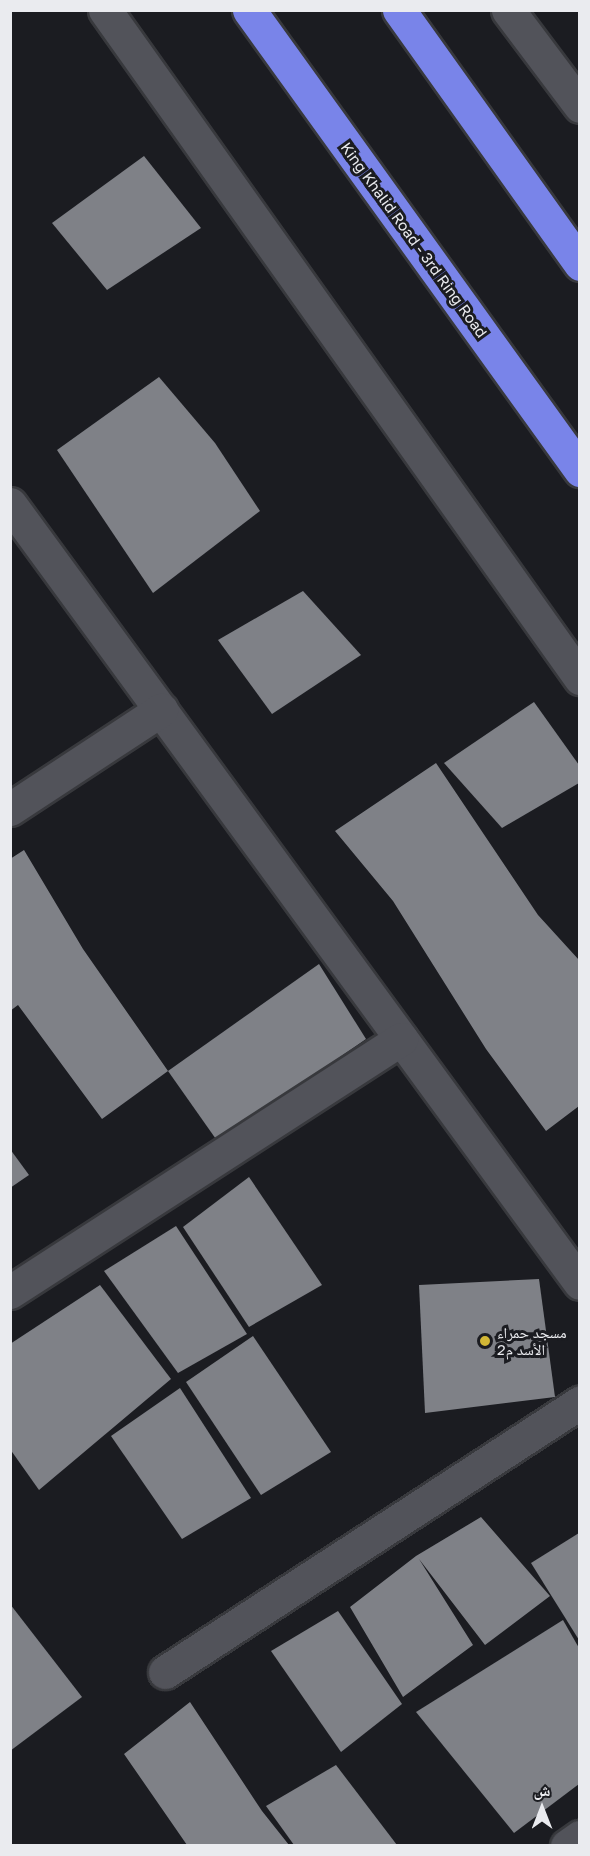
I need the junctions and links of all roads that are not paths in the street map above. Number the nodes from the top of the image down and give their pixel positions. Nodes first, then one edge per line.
1 (105, 10) edge
2 (249, 10) edge
3 (399, 10) edge
4 (508, 10) edge
5 (579, 106) edge
6 (579, 264) edge
7 (579, 470) edge
8 (10, 504) edge
9 (579, 678) edge
10 (161, 710) junction
11 (10, 809) edge
12 (401, 1039) junction
13 (579, 1283) edge
14 (10, 1292) edge
15 (579, 1403) edge
16 (165, 1672) dead end
17 (579, 1837) edge
18 (567, 1845) edge

1 - 9 street
2 - 7 highway, King Khalid Road - 3rd Ring Road
3 - 6 highway
4 - 5 street
8 - 10 street
10 - 11 street
10 - 12 street
12 - 13 street
12 - 14 street
15 - 16 street
17 - 18 street

